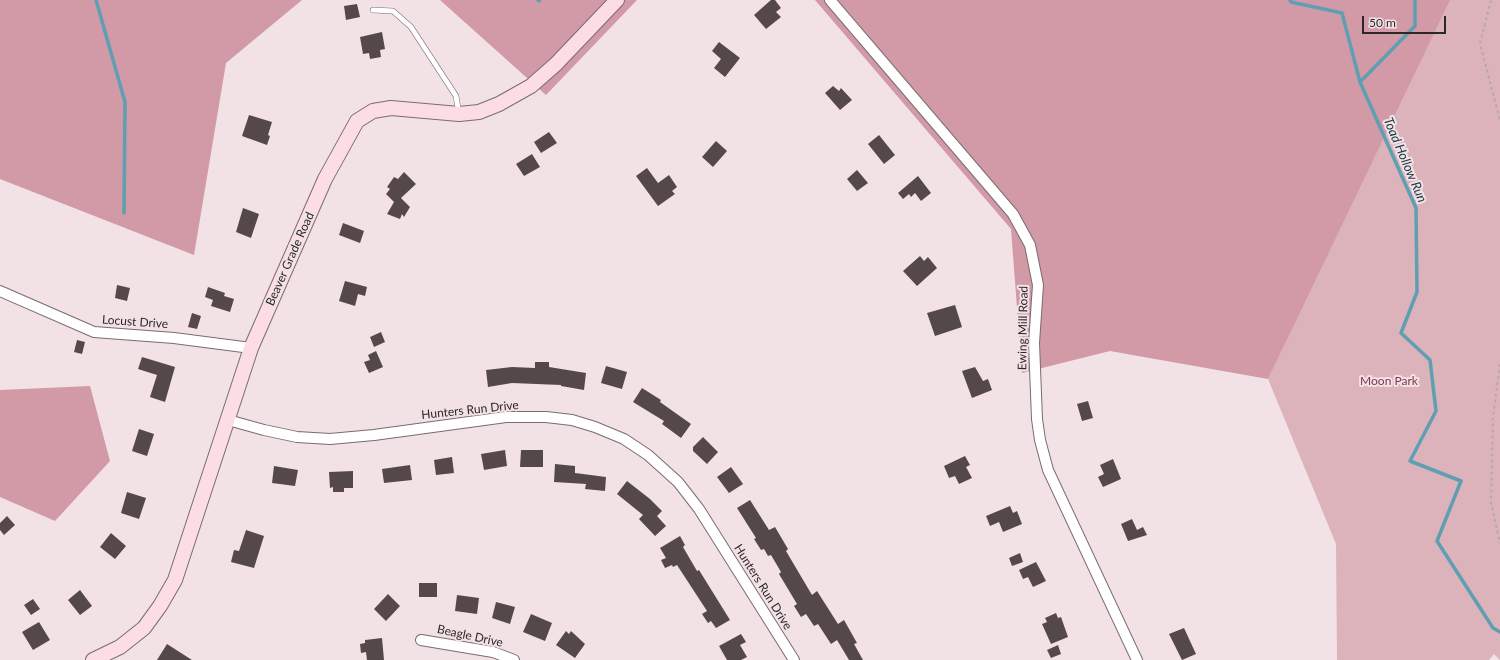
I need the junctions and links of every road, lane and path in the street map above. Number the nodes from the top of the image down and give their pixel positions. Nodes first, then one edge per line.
1 (617, 0) edge
2 (830, 0) edge
3 (1491, 0) edge
4 (373, 10) dead end
5 (459, 114) junction
6 (1500, 121) edge
7 (0, 291) edge
8 (251, 348) junction
9 (1500, 364) edge
10 (228, 420) junction
11 (1500, 543) edge
12 (421, 640) dead end
13 (93, 660) edge
14 (514, 660) edge
15 (794, 660) edge
16 (1137, 660) edge

1 - 5 main road, Beaver Grade Road
2 - 16 street, Ewing Mill Road
3 - 6 path
4 - 5 lane
5 - 8 main road, Beaver Grade Road
7 - 8 street, Locust Drive
8 - 10 main road, Beaver Grade Road
9 - 11 path
10 - 13 main road, Beaver Grade Road
10 - 15 street, Hunters Run Drive
12 - 14 street, Beagle Drive

